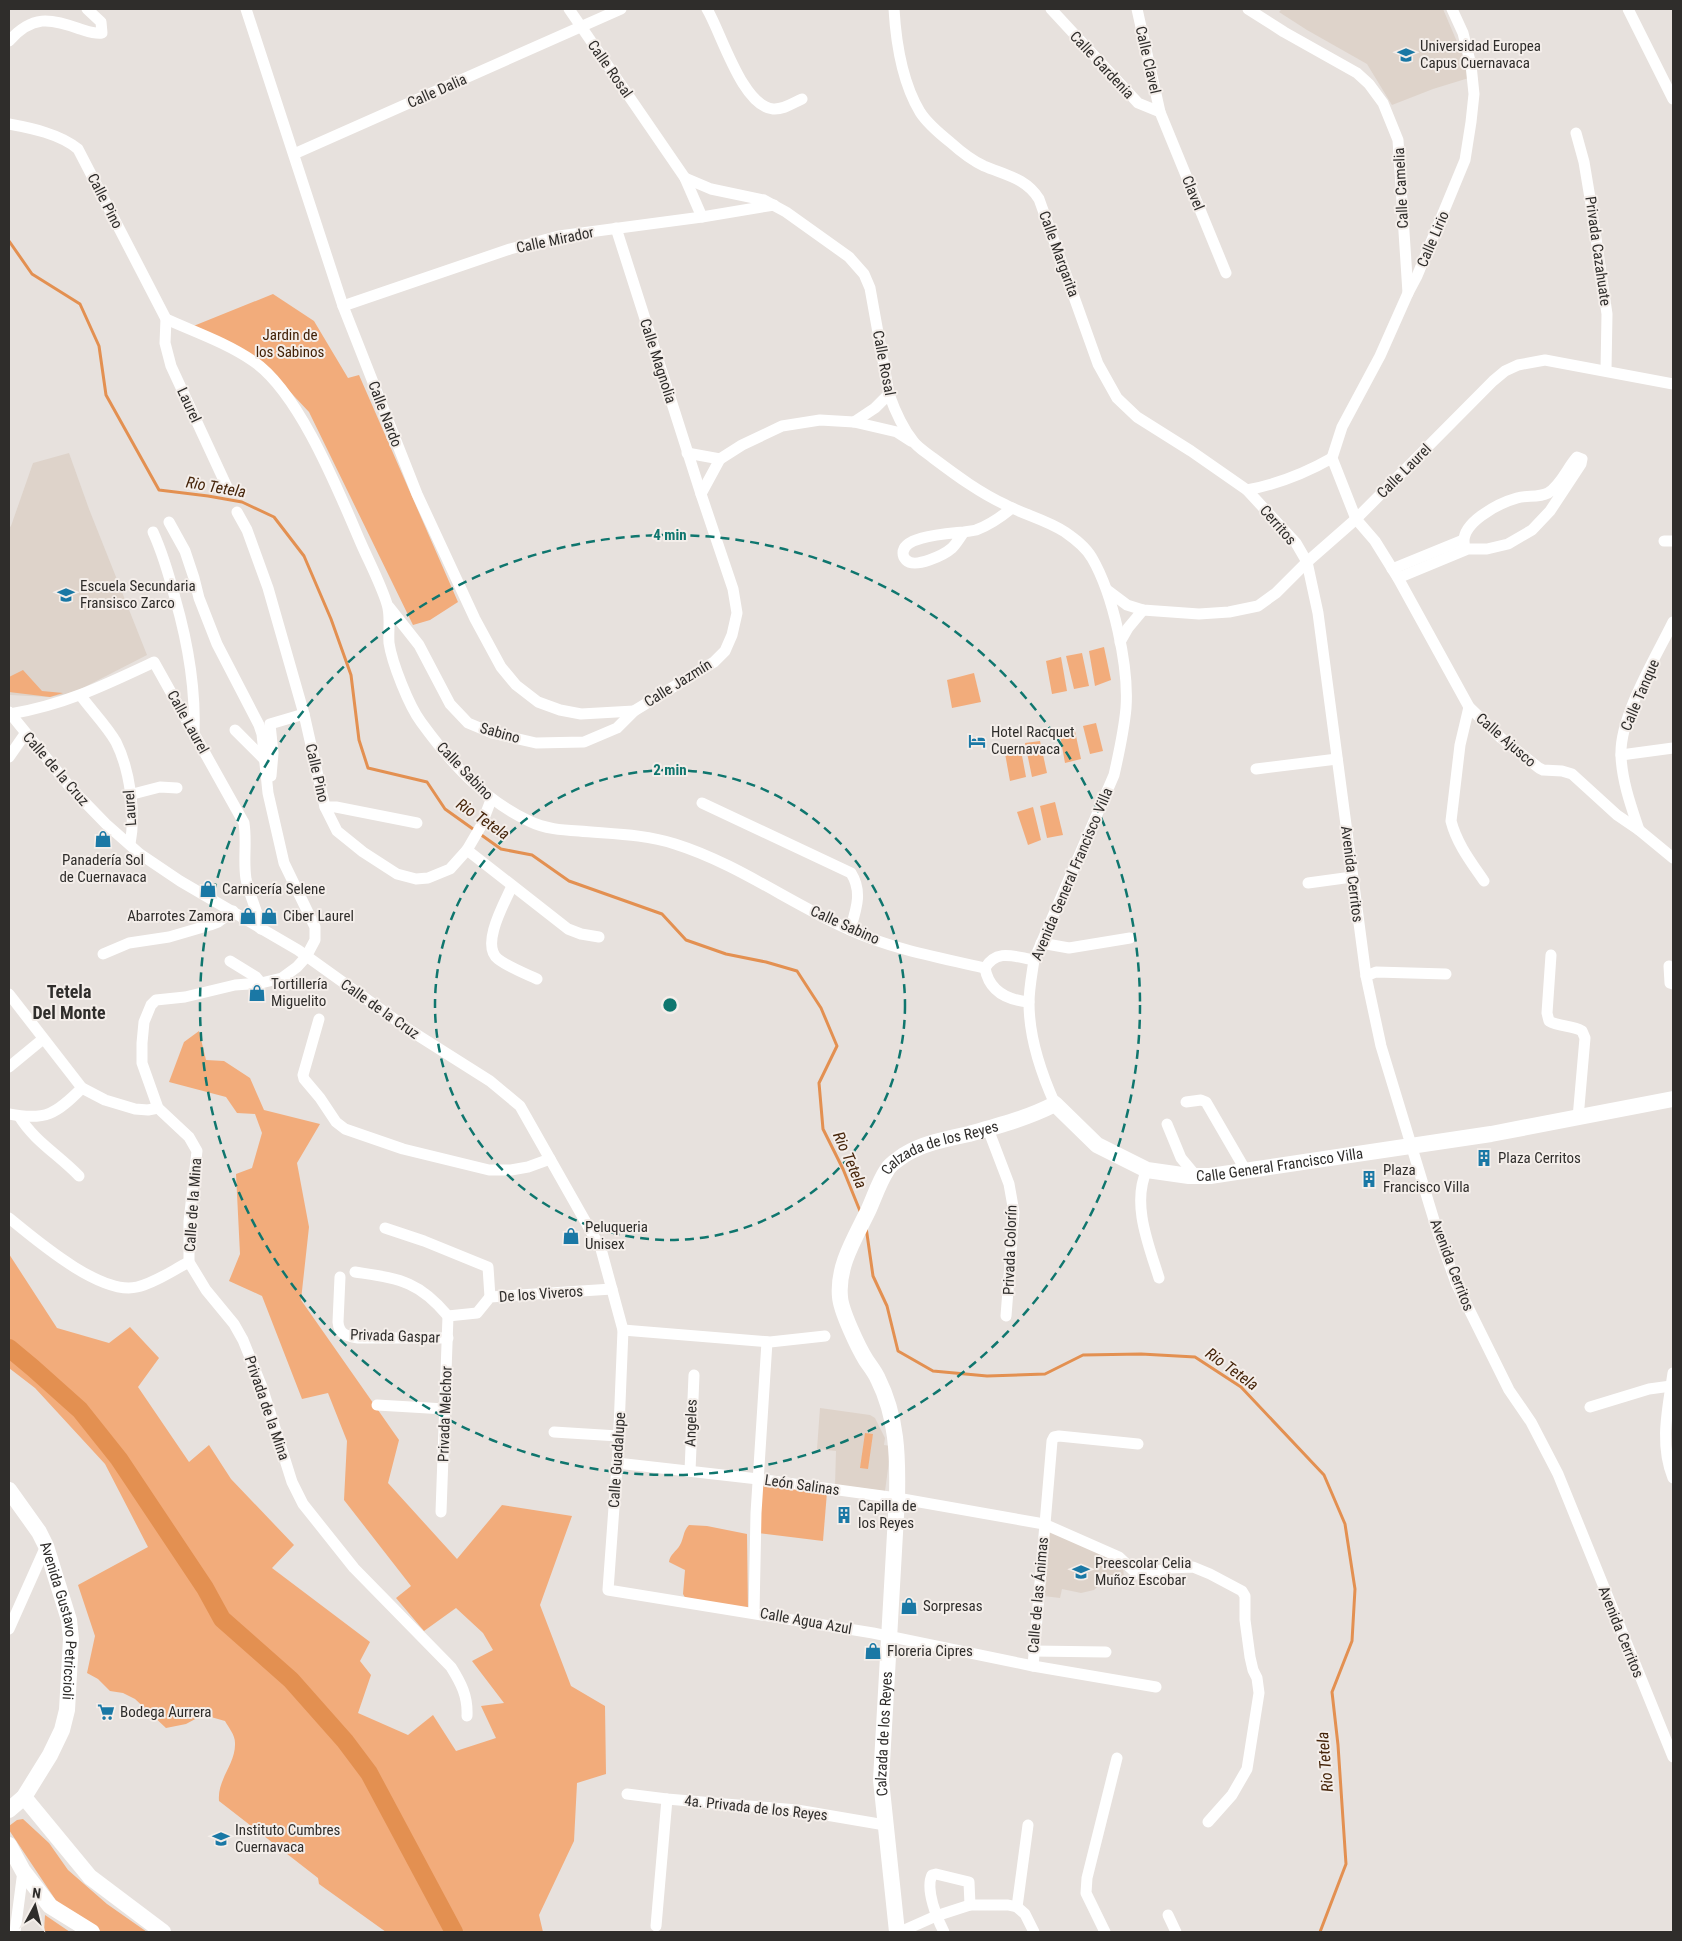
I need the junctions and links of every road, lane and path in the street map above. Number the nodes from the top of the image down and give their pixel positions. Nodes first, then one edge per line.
1 (87, 9) edge
2 (246, 9) edge
3 (569, 9) edge
4 (621, 9) edge
5 (707, 9) edge
6 (894, 9) edge
7 (1050, 9) edge
8 (1137, 9) edge
9 (1248, 9) edge
10 (1452, 9) edge
11 (1628, 9) edge
12 (581, 28) junction
13 (9, 41) edge
14 (802, 99) dead end
15 (1673, 99) edge
16 (1160, 112) junction
17 (9, 124) edge
18 (1576, 133) dead end
19 (294, 154) junction
20 (686, 178) junction
21 (774, 205) junction
22 (702, 218) junction
23 (616, 228) junction
24 (1226, 273) dead end
25 (1408, 293) junction
26 (343, 306) junction
27 (166, 319) junction
28 (1606, 370) junction
29 (1673, 384) edge
30 (889, 394) junction
31 (854, 422) junction
32 (914, 443) junction
33 (687, 453) junction
34 (1332, 458) junction
35 (720, 459) junction
36 (228, 487) dead end
37 (1247, 490) junction
38 (701, 494) junction
39 (1541, 496) junction
40 (1012, 508) junction
41 (1550, 511) junction
42 (237, 512) dead end
43 (1356, 519) junction
44 (169, 522) dead end
45 (152, 532) dead end
46 (964, 532) junction
47 (1465, 544) junction
48 (1307, 562) junction
49 (1395, 574) junction
50 (1107, 590) junction
51 (389, 607) junction
52 (1143, 610) junction
53 (1673, 622) edge
54 (1120, 642) junction
55 (81, 696) junction
56 (1469, 706) junction
57 (634, 710) junction
58 (9, 713) edge
59 (304, 714) junction
60 (599, 714) junction
61 (235, 730) dead end
62 (25, 734) junction
63 (194, 735) junction
64 (600, 735) junction
65 (1673, 748) edge
66 (1621, 755) junction
67 (9, 757) edge
68 (1338, 759) junction
69 (265, 760) junction
70 (1256, 770) dead end
71 (177, 788) dead end
72 (268, 793) junction
73 (129, 795) junction
74 (491, 800) junction
75 (702, 803) dead end
76 (325, 807) junction
77 (417, 823) dead end
78 (1639, 830) junction
79 (130, 844) junction
80 (469, 848) junction
81 (1673, 858) edge
82 (1352, 877) junction
83 (1484, 881) dead end
84 (1308, 883) dead end
85 (512, 886) junction
86 (233, 911) junction
87 (261, 929) junction
88 (850, 930) junction
89 (599, 937) dead end
90 (1130, 938) dead end
91 (1041, 943) junction
92 (103, 954) dead end
93 (1551, 954) dead end
94 (306, 957) junction
95 (1034, 960) junction
96 (230, 961) dead end
97 (1669, 966) dead end
98 (985, 968) junction
99 (1446, 974) dead end
100 (1366, 976) junction
101 (537, 979) dead end
102 (261, 982) junction
103 (1673, 984) edge
104 (9, 994) edge
105 (1028, 1002) junction
106 (319, 1019) dead end
107 (43, 1039) junction
108 (9, 1067) edge
109 (82, 1088) junction
110 (1673, 1099) edge
111 (1186, 1102) dead end
112 (1055, 1104) junction
113 (158, 1108) junction
114 (14, 1115) edge
115 (1578, 1118) junction
116 (1166, 1124) dead end
117 (988, 1128) junction
118 (1412, 1146) junction
119 (550, 1159) junction
120 (1147, 1170) junction
121 (1246, 1171) junction
122 (79, 1176) dead end
123 (1196, 1176) junction
124 (9, 1218) edge
125 (385, 1228) dead end
126 (189, 1262) junction
127 (355, 1272) dead end
128 (340, 1277) dead end
129 (1159, 1278) dead end
130 (612, 1289) junction
131 (490, 1297) junction
132 (448, 1316) junction
133 (1006, 1316) dead end
134 (623, 1330) junction
135 (825, 1336) dead end
136 (448, 1338) junction
137 (767, 1342) junction
138 (1673, 1373) edge
139 (694, 1375) dead end
140 (1671, 1386) junction
141 (377, 1405) dead end
142 (1590, 1408) dead end
143 (445, 1409) junction
144 (554, 1432) dead end
145 (618, 1436) junction
146 (1138, 1444) dead end
147 (617, 1463) junction
148 (690, 1471) junction
149 (1673, 1478) edge
150 (758, 1479) junction
151 (10, 1497) edge
152 (896, 1498) junction
153 (441, 1512) dead end
154 (1044, 1524) junction
155 (46, 1546) junction
156 (608, 1590) joint
157 (754, 1612) junction
158 (9, 1629) edge
159 (889, 1638) junction
160 (1034, 1651) junction
161 (1106, 1652) dead end
162 (1033, 1666) junction
163 (1156, 1687) dead end
164 (466, 1716) dead end
165 (1673, 1757) edge
166 (1116, 1758) dead end
167 (627, 1794) dead end
168 (24, 1797) junction
169 (667, 1800) junction
170 (9, 1810) edge
171 (1208, 1822) dead end
172 (885, 1825) junction
173 (1028, 1825) dead end
174 (9, 1845) edge
175 (23, 1871) junction
176 (970, 1905) junction
177 (1017, 1907) junction
178 (1168, 1915) dead end
179 (936, 1916) junction
180 (656, 1926) dead end
181 (15, 1932) edge
182 (92, 1932) edge
183 (163, 1932) edge
184 (899, 1932) edge
185 (944, 1932) edge
186 (1034, 1932) edge
187 (1105, 1932) edge
188 (1176, 1932) edge

1 - 13 street
2 - 19 street, Calle Nardo
3 - 12 street, Calle Rosal
4 - 12 street, Calle Dalia
5 - 14 street
6 - 37 street, Calle Margarita
7 - 16 street, Calle Gardenia
8 - 16 street, Calle Clavel
9 - 25 street, Calle Camelia
10 - 25 street, Calle Lirio
11 - 15 street
12 - 19 street, Calle Dalia
12 - 20 street, Calle Rosal
16 - 24 street, Clavel
17 - 27 street, Calle Pino
18 - 28 street, Privada Cazahuate
19 - 26 street, Calle Nardo
20 - 21 street, Calle Rosal
20 - 22 street, Calle Rosal
21 - 22 street, Calle Mirador
21 - 30 street, Calle Rosal
22 - 23 street, Calle Mirador
23 - 26 street, Calle Mirador
23 - 33 street, Calle Magnolia
25 - 34 street, Calle Lirio
26 - 60 street, Calle Nardo
27 - 36 street, Laurel
27 - 51 street, Calle Sabino
28 - 29 street, Calle Laurel
28 - 43 street, Calle Laurel
30 - 31 street
30 - 32 street, Calle Rosal
31 - 32 street
31 - 35 street
32 - 40 street, Calle Rosal
33 - 35 street
33 - 38 street, Calle Magnolia
34 - 37 street
34 - 43 street, Calle Ajusco
35 - 38 street
37 - 48 street, Cerritos
38 - 57 street, Calle Jazmín
39 - 41 street
39 - 41 street
39 - 47 street
40 - 46 street
40 - 50 street, Calle Rosal
41 - 47 street
42 - 59 street, Calle Pino
43 - 48 street, Calle Laurel
43 - 49 street, Calle Ajusco
44 - 69 street
45 - 63 street
46 - 46 street
47 - 49 street
48 - 52 street, Calle Laurel
48 - 68 street, Avenida Cerritos
49 - 56 street, Calle Ajusco
50 - 52 street, Calle Laurel
50 - 54 street, Calle Rosal
51 - 64 street, Sabino
51 - 74 street, Calle Sabino
52 - 54 street
53 - 66 street, Calle Tanque
54 - 91 street, Avenida General Francisco Villa
55 - 58 street, Calle Laurel
55 - 63 street, Calle Laurel
55 - 73 street, Laurel
56 - 78 street, Calle Ajusco
56 - 83 street
57 - 60 street, Calle Nardo
57 - 64 street, Sabino
58 - 62 street, Calle de la Cruz
59 - 72 street
59 - 76 street, Calle Pino
60 - 64 street
61 - 69 street
62 - 67 street
62 - 79 street, Calle de la Cruz
63 - 87 street, Calle Laurel
65 - 66 street
66 - 78 street, Calle Tanque
68 - 70 street
68 - 82 street, Avenida Cerritos
69 - 72 street
71 - 73 street
72 - 94 street
73 - 79 street, Laurel
74 - 80 street, Calle Pino
74 - 88 street, Calle Sabino
75 - 88 street
76 - 77 street
76 - 80 street, Calle Pino
78 - 81 street, Calle Ajusco
79 - 86 street, Calle de la Cruz
80 - 85 street
82 - 84 street
82 - 100 street, Avenida Cerritos
85 - 89 street
85 - 101 street
86 - 87 street, Calle de la Cruz
86 - 92 street
87 - 94 street, Calle de la Cruz
88 - 98 street, Calle Sabino
90 - 91 street
91 - 95 street, Avenida General Francisco Villa
93 - 115 street
94 - 102 street, Calle de la Mina
94 - 119 street, Calle de la Cruz
95 - 98 street
95 - 105 street, Avenida General Francisco Villa
96 - 102 street
97 - 103 street
98 - 105 street
99 - 100 street
100 - 118 street, Avenida Cerritos
102 - 113 street, Calle de la Mina
104 - 107 street
105 - 112 street, Avenida General Francisco Villa
106 - 119 street
107 - 108 street
107 - 109 street
109 - 113 street
109 - 114 street
110 - 115 street, Calle General Francisco Villa
111 - 121 street
112 - 117 street, Calzada de los Reyes
112 - 120 street, Calle General Francisco Villa
113 - 126 street, Calle de la Mina
114 - 122 street
115 - 118 street, Calle General Francisco Villa
116 - 123 street
117 - 133 street, Privada Colorín
117 - 152 street, Calzada de los Reyes
118 - 121 street, Calle General Francisco Villa
118 - 165 street, Avenida Cerritos
119 - 130 street, Calle de la Cruz
120 - 123 street, Calle General Francisco Villa
120 - 129 street
121 - 123 street, Calle General Francisco Villa
124 - 126 street
125 - 131 street
126 - 164 street, Privada de la Mina
127 - 132 street
128 - 136 street, Privada Gaspar
130 - 131 street, De los Viveros
130 - 134 street, Calle de la Cruz
131 - 132 street, De los Viveros
132 - 136 street, Privada Melchor
134 - 137 street
134 - 145 street, Calle Guadalupe
135 - 137 street
136 - 143 street, Privada Melchor
137 - 150 street
138 - 140 street
139 - 148 street, Angeles
140 - 142 street
140 - 149 street
141 - 143 street
143 - 153 street, Privada Melchor
144 - 145 street
145 - 147 street, Calle Guadalupe
146 - 154 street, Calle de las Ánimas
147 - 148 street, León Salinas
147 - 156 street, Calle Guadalupe
148 - 150 street, León Salinas
150 - 152 street, León Salinas
150 - 157 street
151 - 155 street, Avenida Gustavo Petriccioli
152 - 154 street, León Salinas
152 - 159 street, Calzada de los Reyes
154 - 160 street, Calle de las Ánimas
154 - 171 street, León Salinas
155 - 158 street
155 - 168 street, Avenida Gustavo Petriccioli
156 - 157 street, Calle Agua Azul
157 - 159 street, Calle Agua Azul
159 - 162 street, Calle Agua Azul
159 - 172 street, Calzada de los Reyes
160 - 161 street
160 - 162 street, Calle de las Ánimas
162 - 163 street, Calle Agua Azul
166 - 187 street
167 - 169 street, 4a. Privada de los Reyes
168 - 170 street, Avenida Gustavo Petriccioli
168 - 183 street
169 - 172 street, 4a. Privada de los Reyes
169 - 180 street
172 - 184 street, Calzada de los Reyes
173 - 177 street
174 - 175 street
175 - 181 street
175 - 182 street
176 - 177 street
176 - 179 street
176 - 179 street
177 - 186 street
178 - 188 street
179 - 184 street
179 - 185 street

